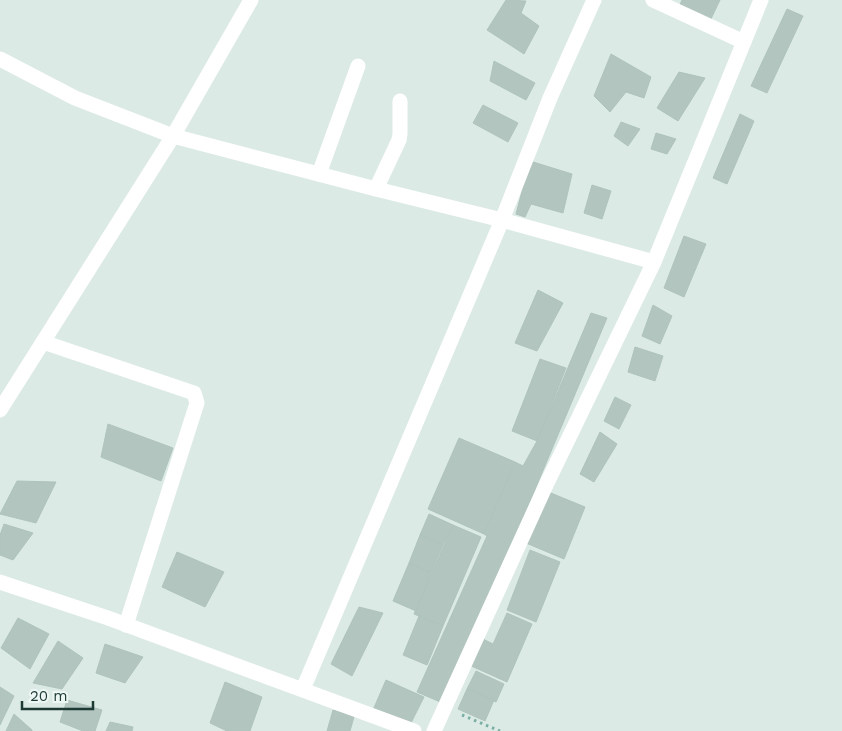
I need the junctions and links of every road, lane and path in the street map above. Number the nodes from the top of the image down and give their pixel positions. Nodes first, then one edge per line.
1 (251, 0) edge
2 (594, 0) edge
3 (653, 0) edge
4 (761, 0) edge
5 (744, 42) junction
6 (0, 59) edge
7 (358, 66) dead end
8 (400, 101) dead end
9 (173, 136) junction
10 (319, 174) junction
11 (376, 189) junction
12 (502, 220) junction
13 (654, 262) junction
14 (43, 342) junction
15 (2, 403) edge
16 (0, 582) edge
17 (126, 625) junction
18 (303, 689) junction
19 (446, 708) junction
20 (414, 731) edge
21 (434, 731) edge
22 (500, 731) edge

1 - 9 street
2 - 12 street
3 - 5 street
4 - 5 street
5 - 13 street
6 - 9 street
7 - 10 street
8 - 11 street
9 - 10 street
9 - 14 street
10 - 11 street
11 - 12 street
12 - 13 street
12 - 18 street
13 - 19 street
14 - 15 street
14 - 17 street
16 - 17 street
17 - 18 street
18 - 20 street
19 - 21 street
19 - 22 path

